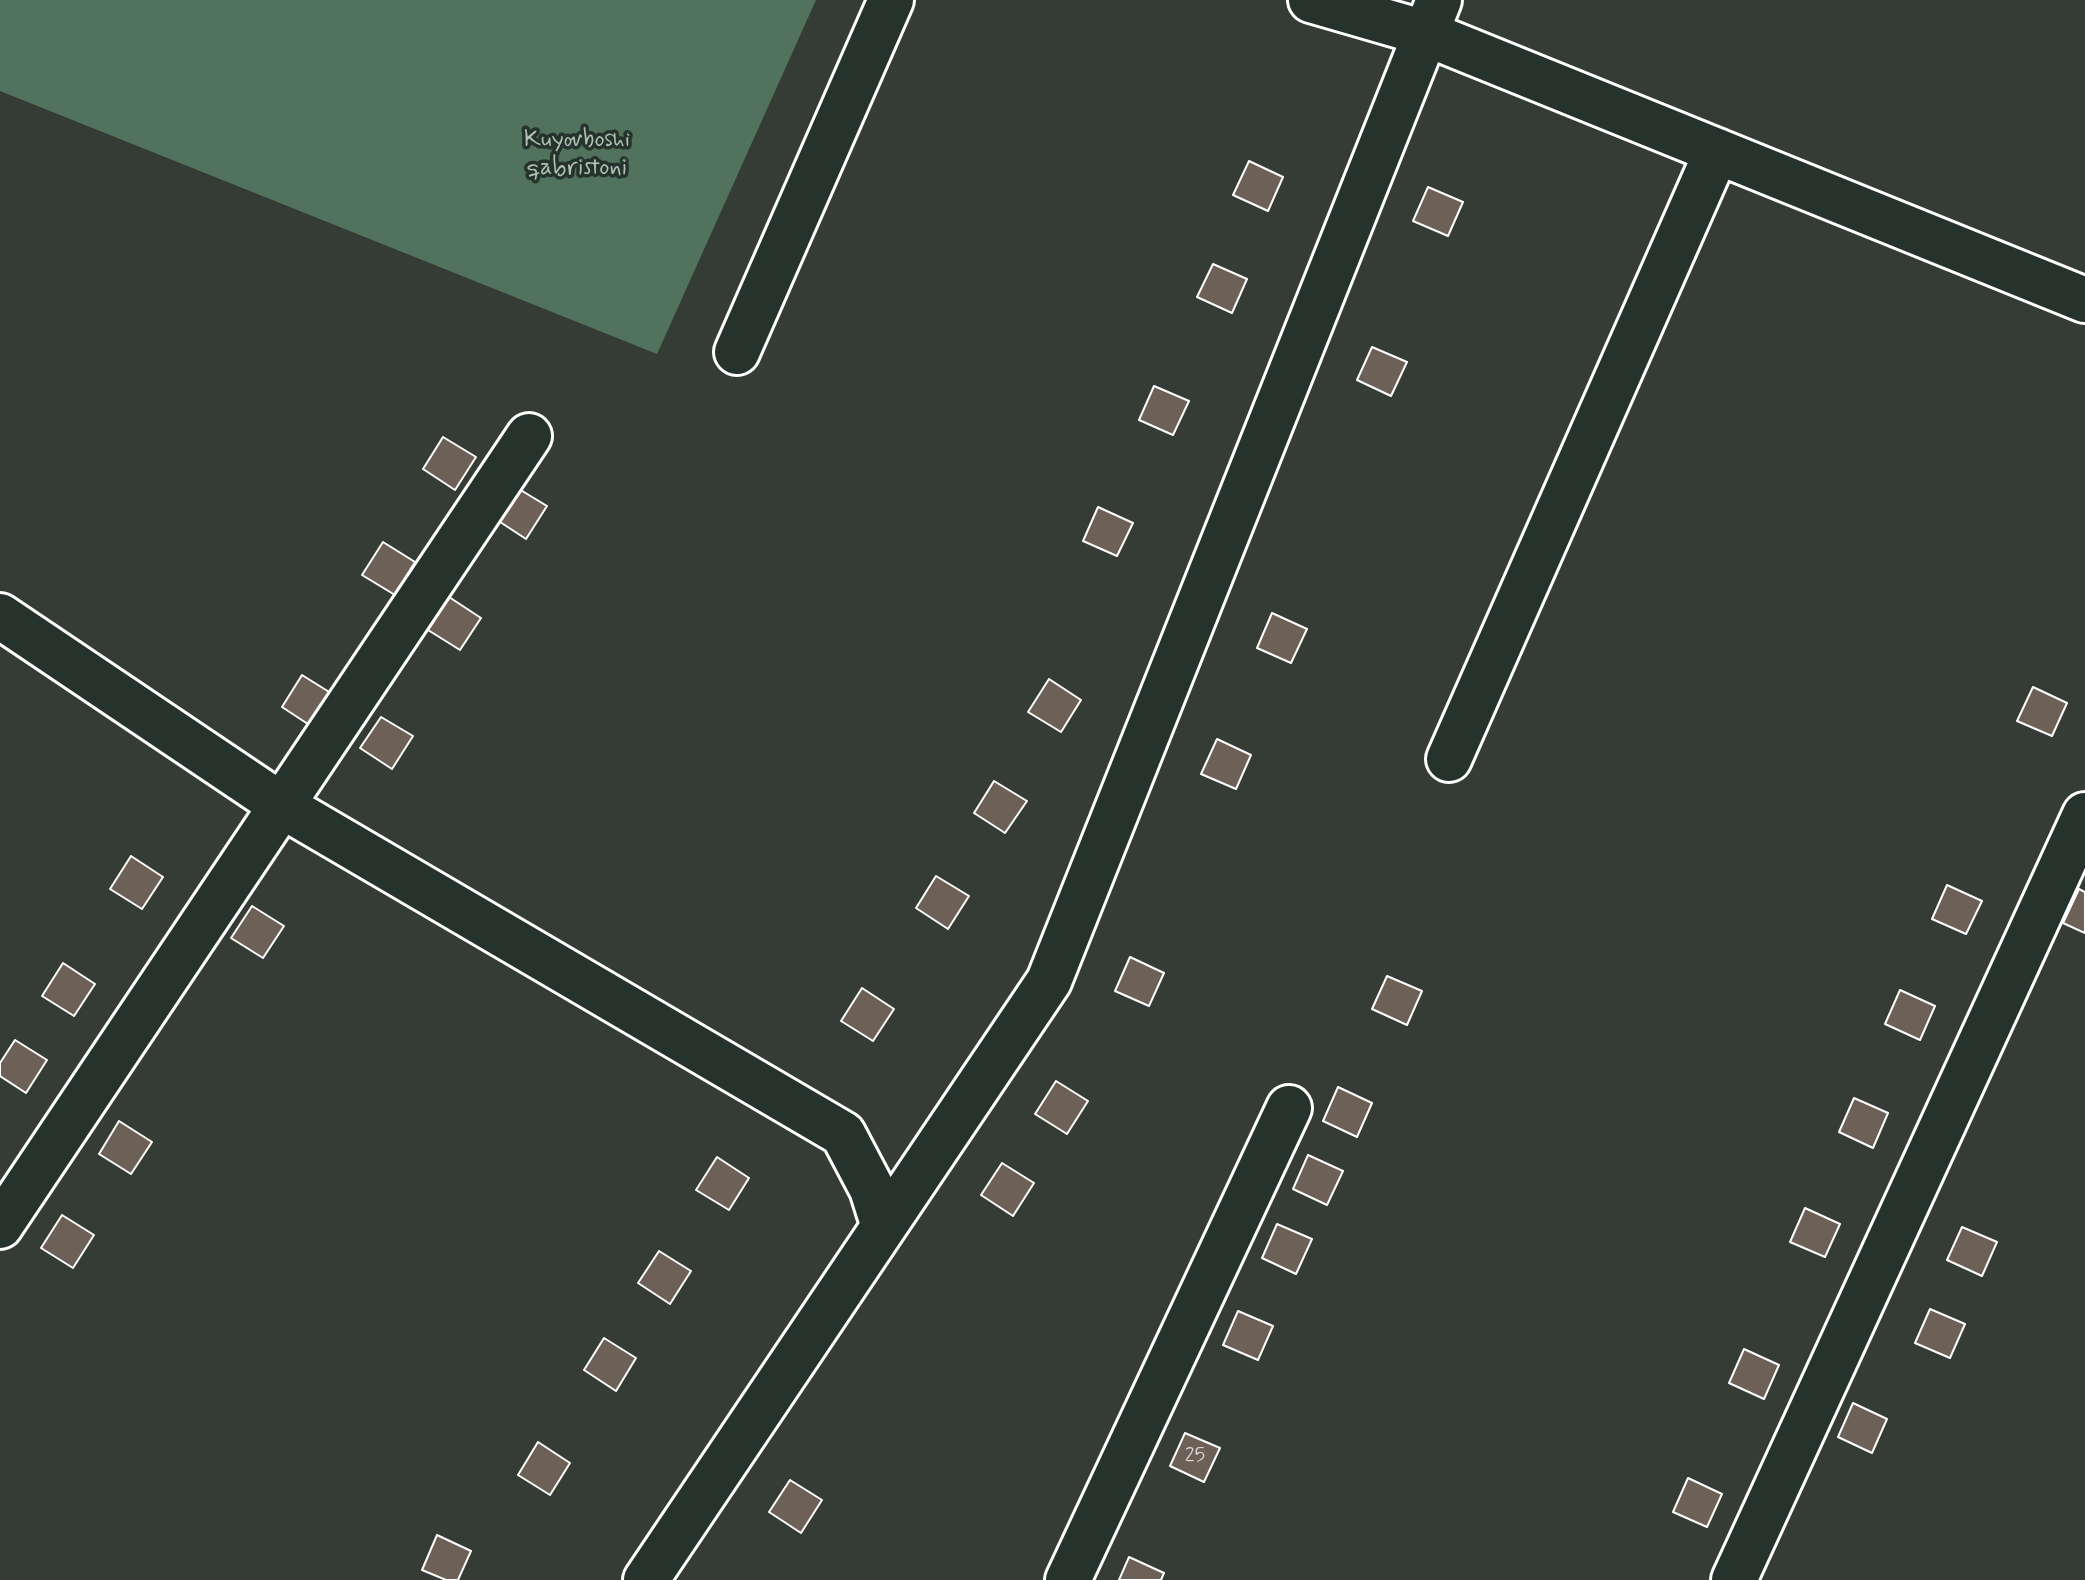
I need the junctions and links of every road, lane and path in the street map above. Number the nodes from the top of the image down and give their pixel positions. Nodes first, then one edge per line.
1 (891, 0) edge
2 (1311, 0) edge
3 (1432, 17) edge
4 (1717, 151) junction
5 (2085, 300) edge
6 (737, 352) dead end
7 (529, 436) dead end
8 (0, 616) edge
9 (1449, 759) dead end
10 (281, 805) junction
11 (2085, 815) edge
12 (1289, 1108) dead end
13 (883, 1224) junction
14 (0, 1226) edge
15 (646, 1580) edge
16 (1068, 1580) edge
17 (1734, 1580) edge

1 - 6 street
2 - 3 street
3 - 4 street
3 - 13 street
4 - 5 street
4 - 9 street
7 - 10 street
8 - 10 street
10 - 13 street
10 - 14 street
11 - 17 street
12 - 16 street
13 - 15 street

